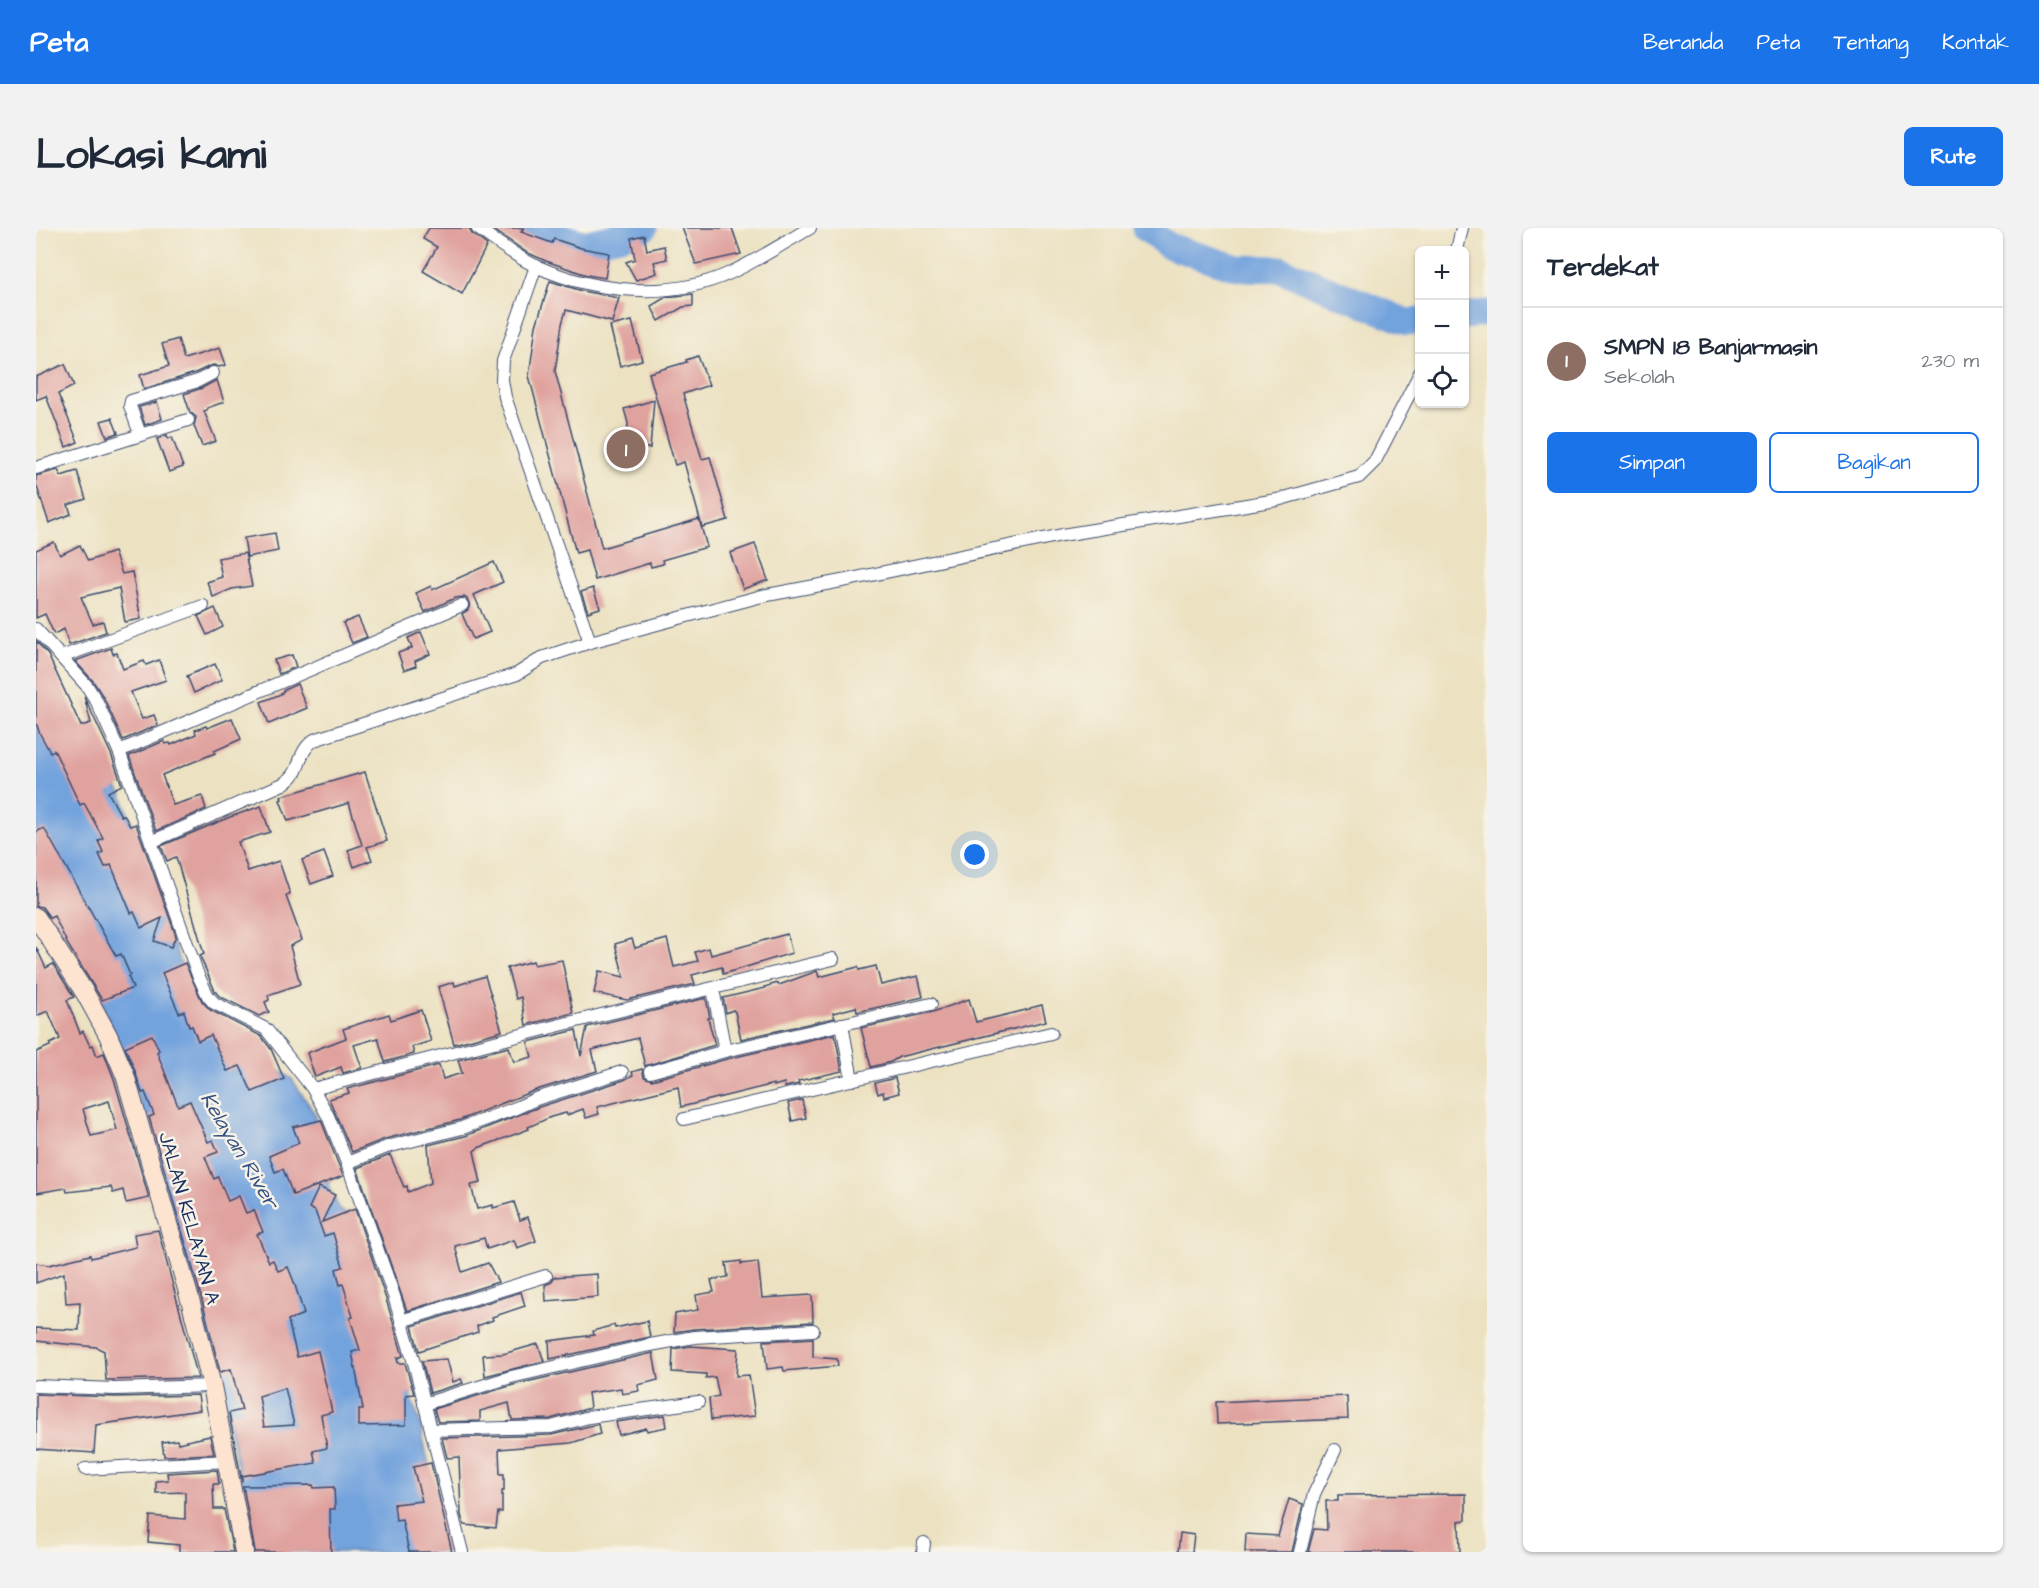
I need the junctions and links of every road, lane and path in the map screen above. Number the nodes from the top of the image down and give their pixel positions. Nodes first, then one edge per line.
1 (477, 228) edge
2 (810, 228) edge
3 (1462, 228) edge
4 (1458, 246) edge
5 (536, 266) junction
6 (213, 374) dead end
7 (1415, 381) edge
8 (188, 420) dead end
9 (140, 434) junction
10 (36, 468) edge
11 (462, 605) dead end
12 (203, 606) dead end
13 (36, 629) edge
14 (590, 642) junction
15 (61, 657) junction
16 (119, 751) junction
17 (151, 842) junction
18 (36, 917) edge
19 (833, 959) dead end
20 (713, 989) junction
21 (931, 1004) dead end
22 (842, 1024) junction
23 (1051, 1033) dead end
24 (725, 1051) junction
25 (622, 1072) dead end
26 (650, 1072) dead end
27 (852, 1080) junction
28 (313, 1089) junction
29 (684, 1119) dead end
30 (347, 1163) junction
31 (546, 1276) dead end
32 (401, 1322) junction
33 (813, 1330) dead end
34 (36, 1386) edge
35 (212, 1386) junction
36 (698, 1402) dead end
37 (424, 1404) junction
38 (431, 1430) junction
39 (1335, 1450) dead end
40 (227, 1461) junction
41 (85, 1469) dead end
42 (244, 1552) edge
43 (462, 1552) edge
44 (1300, 1552) edge

1 - 5 street
2 - 5 street
3 - 4 street
5 - 14 street
6 - 9 street
7 - 14 street
8 - 9 street
9 - 10 street
11 - 16 street
12 - 15 street
13 - 15 street
14 - 17 street
15 - 16 street
16 - 17 street
17 - 28 street
18 - 35 street, JALAN KELAYAN A
19 - 20 street
20 - 24 street
20 - 28 street
21 - 22 street
22 - 24 street
22 - 27 street
23 - 27 street
24 - 26 street
25 - 30 street
27 - 29 street
28 - 30 street
30 - 32 street
31 - 32 street
32 - 37 street
33 - 37 street
34 - 35 street
35 - 40 street, JALAN KELAYAN A
36 - 38 street
37 - 38 street
38 - 43 street
39 - 44 street
40 - 41 street
40 - 42 street, JALAN KELAYAN A

